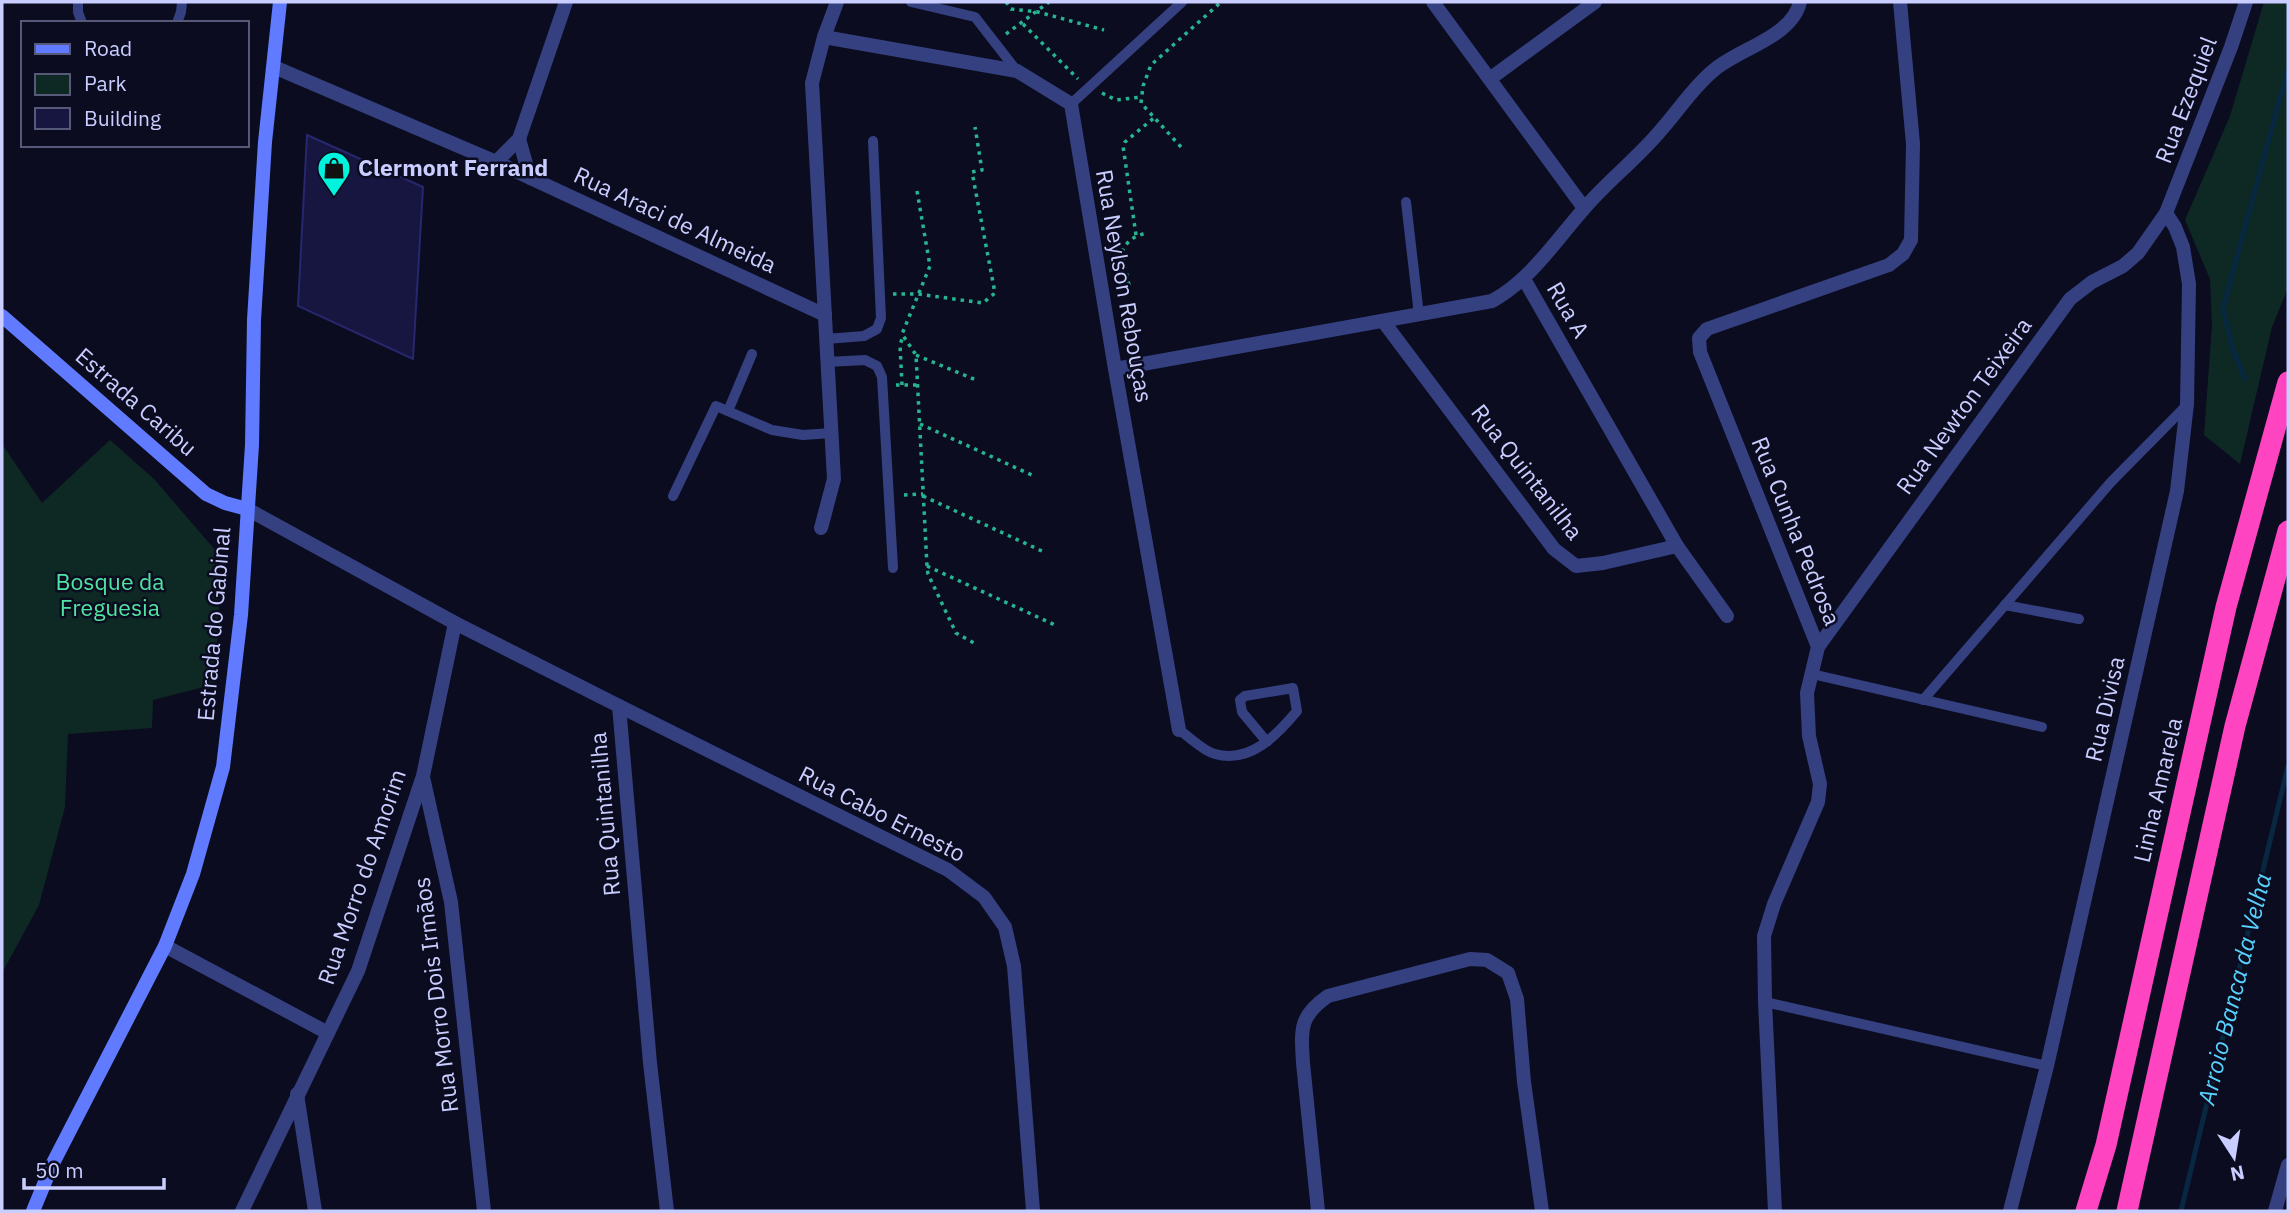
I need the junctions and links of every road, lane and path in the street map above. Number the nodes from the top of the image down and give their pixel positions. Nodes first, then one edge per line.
1 (78, 2) edge
2 (182, 2) edge
3 (280, 2) edge
4 (566, 2) edge
5 (837, 2) edge
6 (911, 2) edge
7 (1006, 2) edge
8 (1049, 2) edge
9 (1182, 2) edge
10 (1221, 2) edge
11 (1433, 2) edge
12 (1595, 2) edge
13 (1800, 2) edge
14 (1900, 2) edge
15 (2246, 2) edge
16 (1038, 12) junction
17 (81, 21) edge
18 (178, 21) edge
19 (1023, 24) junction
20 (1104, 30) dead end
21 (824, 37) junction
22 (995, 42) junction
23 (274, 67) junction
24 (1017, 71) junction
25 (1491, 78) junction
26 (1088, 88) junction
27 (1142, 97) junction
28 (1071, 104) junction
29 (1155, 117) junction
30 (975, 127) dead end
31 (519, 139) junction
32 (873, 141) dead end
33 (1181, 147) dead end
34 (496, 162) junction
35 (530, 178) junction
36 (917, 191) dead end
37 (1406, 202) dead end
38 (1584, 208) junction
39 (2166, 213) junction
40 (1144, 234) dead end
41 (1136, 235) junction
42 (1524, 279) junction
43 (1129, 285) dead end
44 (918, 294) junction
45 (890, 300) dead end
46 (825, 314) junction
47 (1419, 315) junction
48 (2, 316) edge
49 (1383, 321) junction
50 (902, 336) junction
51 (826, 339) junction
52 (752, 355) dead end
53 (916, 355) junction
54 (827, 362) junction
55 (1115, 369) junction
56 (976, 380) dead end
57 (2288, 382) edge
58 (896, 385) dead end
59 (902, 385) junction
60 (918, 385) junction
61 (2187, 404) junction
62 (728, 411) junction
63 (920, 424) junction
64 (832, 433) junction
65 (1034, 476) dead end
66 (888, 495) junction
67 (923, 495) junction
68 (673, 496) dead end
69 (247, 509) junction
70 (821, 528) dead end
71 (2288, 531) edge
72 (1677, 546) junction
73 (1044, 552) dead end
74 (927, 566) junction
75 (892, 568) dead end
76 (2005, 605) junction
77 (1727, 616) dead end
78 (2079, 619) dead end
79 (455, 623) junction
80 (1055, 625) dead end
81 (974, 643) dead end
82 (1818, 647) junction
83 (1812, 674) junction
84 (1923, 700) junction
85 (619, 706) junction
86 (2042, 727) dead end
87 (1179, 730) joint
88 (1266, 742) junction
89 (423, 776) junction
90 (165, 946) junction
91 (1765, 1002) junction
92 (328, 1033) junction
93 (2047, 1066) junction
94 (297, 1094) junction
95 (2288, 1165) edge
96 (33, 1211) edge
97 (242, 1211) edge
98 (316, 1211) edge
99 (484, 1211) edge
100 (667, 1211) edge
101 (1033, 1211) edge
102 (1318, 1211) edge
103 (1542, 1211) edge
104 (1776, 1211) edge
105 (2010, 1211) edge
106 (2086, 1211) edge
107 (2127, 1211) edge
108 (2275, 1211) edge

1 - 17 lane
2 - 18 lane
3 - 23 main road, Estrada do Gabinal
4 - 31 street
5 - 21 street
6 - 22 lane
7 - 16 path
8 - 16 path
9 - 26 lane
10 - 27 path
11 - 25 street
12 - 25 street
13 - 38 street
14 - 82 street, Rua Cunha Pedrosa
15 - 39 street, Rua Ezequiel
16 - 19 path
16 - 20 path
19 - 22 path
19 - 26 path
21 - 24 street
21 - 46 street
22 - 24 lane
23 - 34 street, Rua Araci de Almeida
23 - 69 main road, Estrada do Gabinal
24 - 28 street
25 - 38 street
26 - 27 path
26 - 28 lane
27 - 29 path
28 - 55 street, Rua Neylson Rebouças
29 - 33 path
29 - 41 path
30 - 44 path
31 - 34 street
31 - 35 street
32 - 51 lane
34 - 35 street, Rua Araci de Almeida
35 - 46 street, Rua Araci de Almeida
36 - 44 path
37 - 47 lane
38 - 42 street
39 - 61 street, Rua Divisa
39 - 82 street, Rua Newton Teixeira
40 - 41 path
41 - 43 path
42 - 47 street, Rua A
42 - 72 street, Rua A
44 - 45 path
44 - 50 path
46 - 51 street
47 - 49 street, Rua A
48 - 69 main road, Estrada Caribu
49 - 55 street, Rua A
49 - 72 street, Rua Quintanilha
50 - 53 path
50 - 59 path
51 - 54 street
52 - 62 lane
53 - 56 path
53 - 60 path
54 - 64 street
54 - 66 lane
55 - 87 street, Rua Neylson Rebouças
57 - 106 highway, Linha Amarela
58 - 59 path
59 - 60 path
60 - 63 path
61 - 76 lane
61 - 93 street, Rua Divisa
62 - 64 lane
62 - 68 lane
63 - 65 path
63 - 67 path
64 - 70 street
66 - 67 path
66 - 75 lane
67 - 73 path
67 - 74 path
69 - 79 street, Rua Quintanilha
69 - 90 main road, Estrada do Gabinal
71 - 107 highway
72 - 77 street, Rua A
74 - 80 path
74 - 81 path
76 - 78 lane
76 - 84 lane
79 - 85 street, Rua Quintanilha
79 - 89 street, Rua Morro do Amorim
82 - 83 street, Rua Cunha Pedrosa
83 - 84 lane
83 - 91 street, Rua Cunha Pedrosa
84 - 86 lane
85 - 100 street, Rua Quintanilha
85 - 101 street, Rua Cabo Ernesto
87 - 88 lane
88 - 88 lane
89 - 92 street, Rua Morro do Amorim
89 - 99 street, Rua Morro Dois Irmãos
90 - 92 street
90 - 96 main road, Estrada do Gabinal
91 - 93 lane
91 - 104 street, Rua Cunha Pedrosa
92 - 94 street, Rua Morro do Amorim
93 - 105 street, Rua Divisa
94 - 97 street, Rua Morro do Amorim
94 - 98 street
95 - 108 street
102 - 103 street

